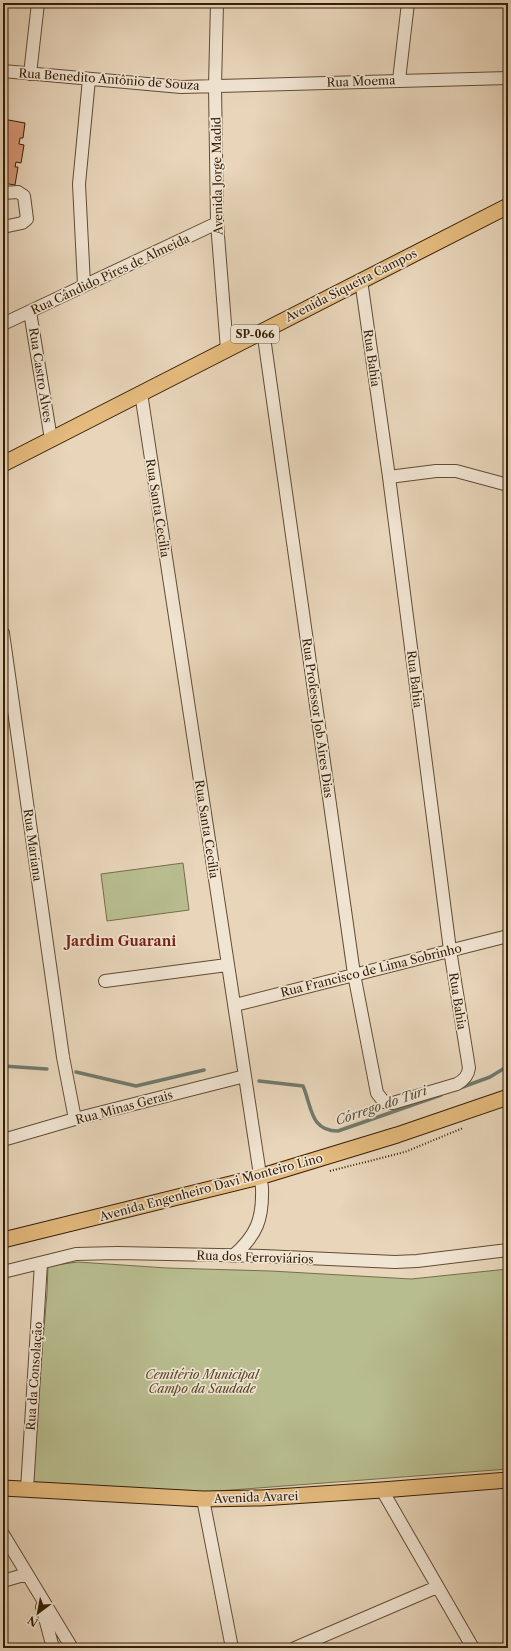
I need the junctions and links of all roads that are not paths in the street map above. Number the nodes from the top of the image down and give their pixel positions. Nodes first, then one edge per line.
1 (38, 3) edge
2 (217, 3) edge
3 (408, 3) edge
4 (3, 71) edge
5 (30, 74) junction
6 (508, 78) edge
7 (89, 79) junction
8 (399, 80) junction
9 (215, 86) junction
10 (3, 193) edge
11 (508, 206) edge
12 (217, 223) junction
13 (3, 227) edge
14 (361, 280) junction
15 (84, 285) junction
16 (30, 312) junction
17 (3, 324) edge
18 (263, 330) junction
19 (227, 349) junction
20 (141, 393) junction
21 (51, 439) junction
22 (3, 464) edge
23 (389, 477) junction
24 (508, 485) edge
25 (3, 633) edge
26 (508, 936) edge
27 (450, 950) junction
28 (227, 965) junction
29 (354, 974) junction
30 (105, 981) dead end
31 (235, 1005) junction
32 (245, 1076) junction
33 (508, 1096) edge
34 (384, 1102) joint
35 (76, 1119) junction
36 (3, 1140) edge
37 (260, 1177) junction
38 (3, 1240) edge
39 (508, 1250) edge
40 (233, 1256) junction
41 (41, 1263) junction
42 (3, 1272) edge
43 (508, 1480) edge
44 (3, 1488) edge
45 (27, 1489) junction
46 (382, 1490) junction
47 (203, 1499) junction
48 (3, 1534) edge
49 (27, 1574) junction
50 (3, 1581) edge
51 (436, 1587) junction
52 (39, 1594) junction
53 (317, 1644) edge
54 (53, 1648) edge
55 (72, 1648) edge
56 (232, 1648) edge
57 (295, 1648) edge
58 (473, 1648) edge

1 - 5 street
2 - 9 street, Avenida Jorge Madid
3 - 8 street
4 - 5 street, Rua Benedito Antônio de Souza
5 - 7 street, Rua Benedito Antônio de Souza
6 - 8 street, Rua Moema
7 - 9 street, Rua Benedito Antônio de Souza
7 - 15 street
8 - 9 street, Rua Moema
9 - 12 street, Avenida Jorge Madid
10 - 13 street
11 - 14 main road, Avenida Siqueira Campos / SP-066
12 - 15 street, Rua Cândido Pires de Almeida
12 - 19 street, Avenida Jorge Madid
14 - 18 main road, Avenida Siqueira Campos / SP-066
14 - 23 street, Rua Bahia
15 - 16 street, Rua Cândido Pires de Almeida
16 - 17 street, Rua Cândido Pires de Almeida
16 - 21 street, Rua Castro Alves
18 - 19 main road, Avenida Siqueira Campos / SP-066
18 - 29 street, Rua Professor Job Aires Dias
19 - 20 main road, Avenida Siqueira Campos / SP-066
20 - 21 main road, Avenida Siqueira Campos / SP-066
20 - 28 street, Rua Santa Cecília
21 - 22 main road, Avenida Siqueira Campos / SP-066
23 - 24 street
23 - 27 street, Rua Bahia
25 - 35 street, Rua Mariana
26 - 27 street, Rua Francisco de Lima Sobrinho
27 - 29 street, Rua Francisco de Lima Sobrinho
27 - 34 street, Rua Bahia
28 - 30 street
28 - 31 street, Rua Santa Cecília
29 - 31 street, Rua Francisco de Lima Sobrinho
29 - 34 street, Rua Professor Job Aires Dias
31 - 32 street, Rua Santa Cecília
32 - 35 street, Rua Minas Gerais
32 - 37 street, Rua Santa Cecília
33 - 37 main road, Avenida Engenheiro Davi Monteiro Lino
35 - 36 street, Rua Minas Gerais
37 - 38 main road, Avenida Engenheiro Davi Monteiro Lino
37 - 40 street, Rua Santa Cecília
39 - 40 street, Rua dos Ferroviários
40 - 41 street, Rua dos Ferroviários
41 - 42 street, Rua dos Ferroviários
41 - 45 street, Rua da Consolação
43 - 46 main road, Avenida Avarei
44 - 45 main road, Avenida Avarei
45 - 47 main road, Avenida Avarei
46 - 47 main road, Avenida Avarei
46 - 51 street
47 - 56 street
48 - 49 street
49 - 50 street
49 - 52 street
51 - 53 street
51 - 58 street
52 - 54 street
52 - 55 street
53 - 57 street

